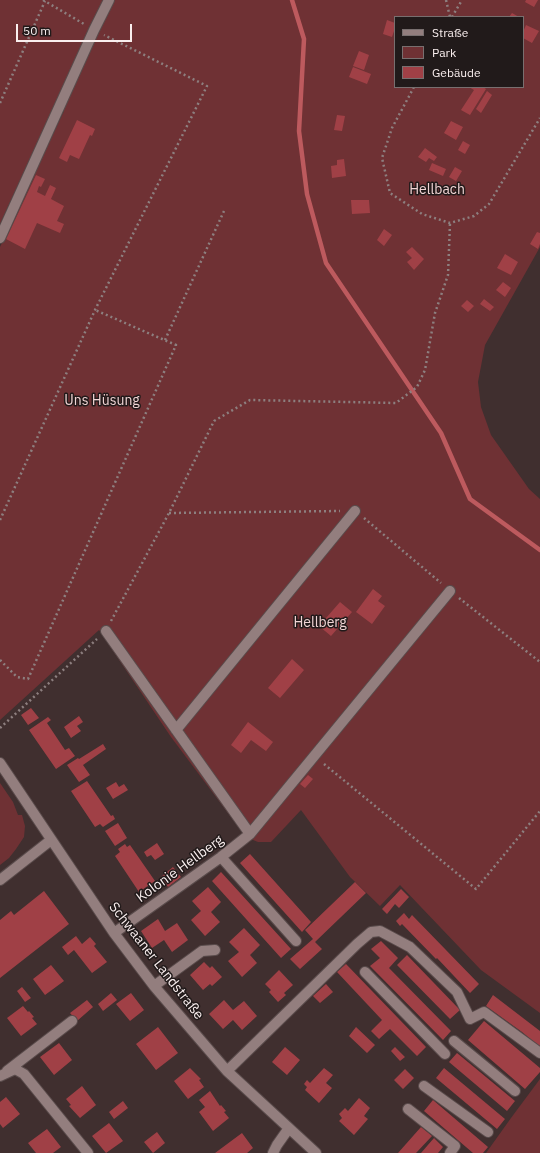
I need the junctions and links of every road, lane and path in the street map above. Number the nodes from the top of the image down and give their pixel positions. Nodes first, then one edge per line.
1 (44, 0) edge
2 (109, 0) edge
3 (446, 0) edge
4 (462, 0) edge
5 (451, 16) edge
6 (452, 16) edge
7 (94, 30) junction
8 (413, 88) edge
9 (0, 103) edge
10 (540, 118) edge
11 (224, 211) dead end
12 (450, 223) junction
13 (0, 238) edge
14 (95, 310) junction
15 (165, 340) junction
16 (355, 511) junction
17 (168, 513) junction
18 (0, 520) edge
19 (450, 591) junction
20 (106, 632) junction
21 (0, 660) edge
22 (540, 662) edge
23 (0, 728) edge
24 (176, 730) junction
25 (315, 756) junction
26 (0, 763) edge
27 (540, 811) edge
28 (250, 834) junction
29 (51, 840) junction
30 (221, 857) junction
31 (0, 880) edge
32 (114, 933) junction
33 (296, 941) dead end
34 (215, 950) dead end
35 (365, 972) dead end
36 (154, 986) junction
37 (72, 1021) dead end
38 (454, 1041) dead end
39 (540, 1053) edge
40 (445, 1054) dead end
41 (227, 1071) junction
42 (2, 1075) edge
43 (424, 1086) dead end
44 (515, 1091) dead end
45 (408, 1109) dead end
46 (289, 1128) junction
47 (488, 1132) dead end
48 (88, 1153) edge
49 (273, 1153) edge
50 (316, 1153) edge
51 (450, 1153) edge

1 - 7 path
1 - 9 path
2 - 7 street
3 - 5 path
4 - 6 path
7 - 13 street
7 - 14 path
8 - 12 path
10 - 12 path
11 - 15 path
12 - 17 path
14 - 15 path
14 - 18 path
15 - 21 path
16 - 17 path
16 - 19 path
16 - 24 street
17 - 20 path
19 - 22 path
19 - 25 street, Kolonie Hellberg
20 - 23 path
20 - 24 street
24 - 28 street
25 - 27 path
25 - 28 street, Kolonie Hellberg
26 - 29 street, Schwaaner Landstraße
28 - 30 street, Kolonie Hellberg
29 - 31 street
29 - 32 street, Schwaaner Landstraße
30 - 32 street, Kolonie Hellberg
30 - 33 street
32 - 36 street, Schwaaner Landstraße
34 - 36 street
35 - 40 street
36 - 41 street, Schwaaner Landstraße
37 - 42 street
38 - 44 street
39 - 41 street
41 - 46 street, Schwaaner Landstraße
42 - 48 street
43 - 47 street
45 - 51 street
46 - 49 street
46 - 50 street, Schwaaner Landstraße

